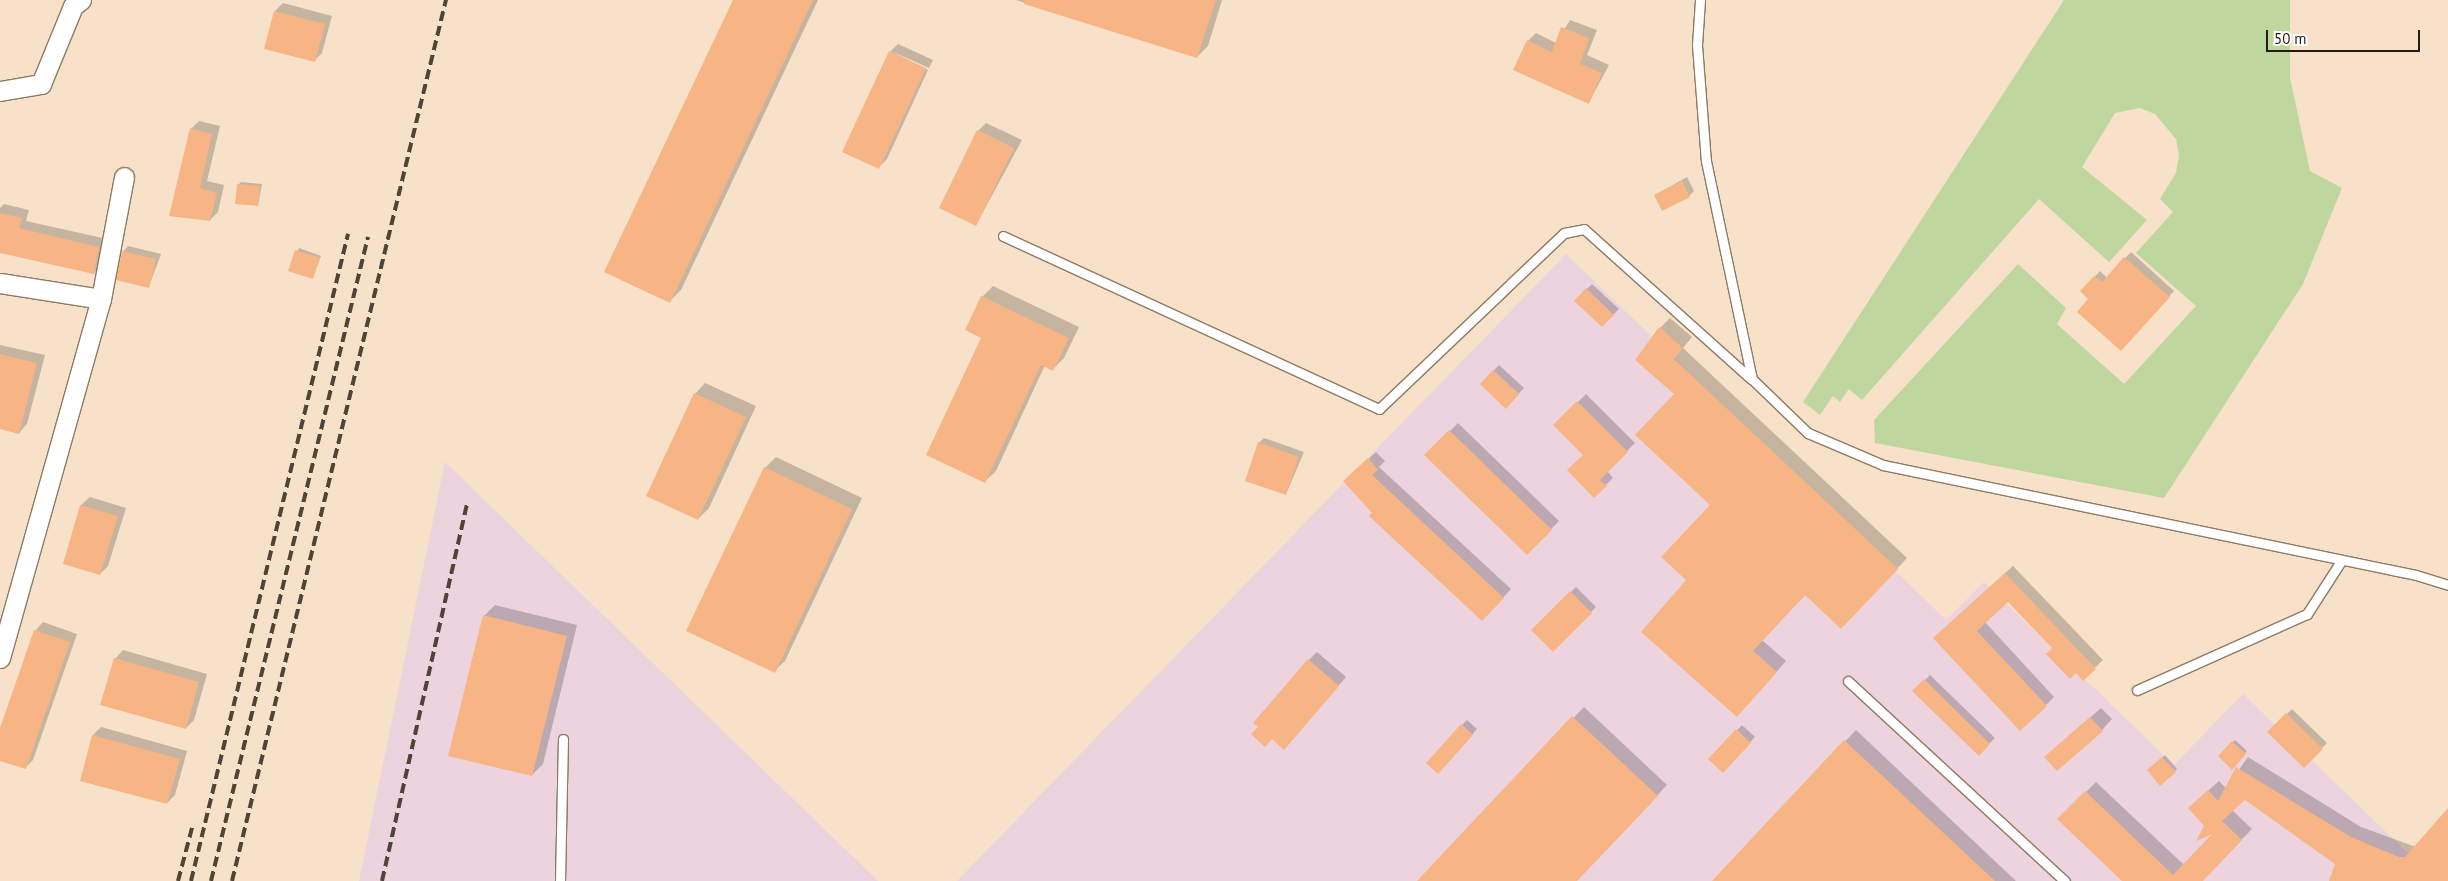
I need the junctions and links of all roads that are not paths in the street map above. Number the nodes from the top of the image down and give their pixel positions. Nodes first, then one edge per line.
1 (81, 0) edge
2 (1700, 0) edge
3 (0, 91) edge
4 (124, 178) dead end
5 (1002, 236) dead end
6 (0, 284) edge
7 (101, 300) junction
8 (1752, 379) junction
9 (2341, 561) junction
10 (2448, 585) edge
11 (0, 658) edge
12 (1848, 681) dead end
13 (2137, 690) dead end
14 (563, 739) dead end
15 (560, 881) edge
16 (2065, 881) edge

1 - 3 street
2 - 8 lane
4 - 7 street
5 - 8 lane
6 - 7 street
7 - 11 street
8 - 9 lane
9 - 10 lane
9 - 13 lane
12 - 16 lane
14 - 15 lane

